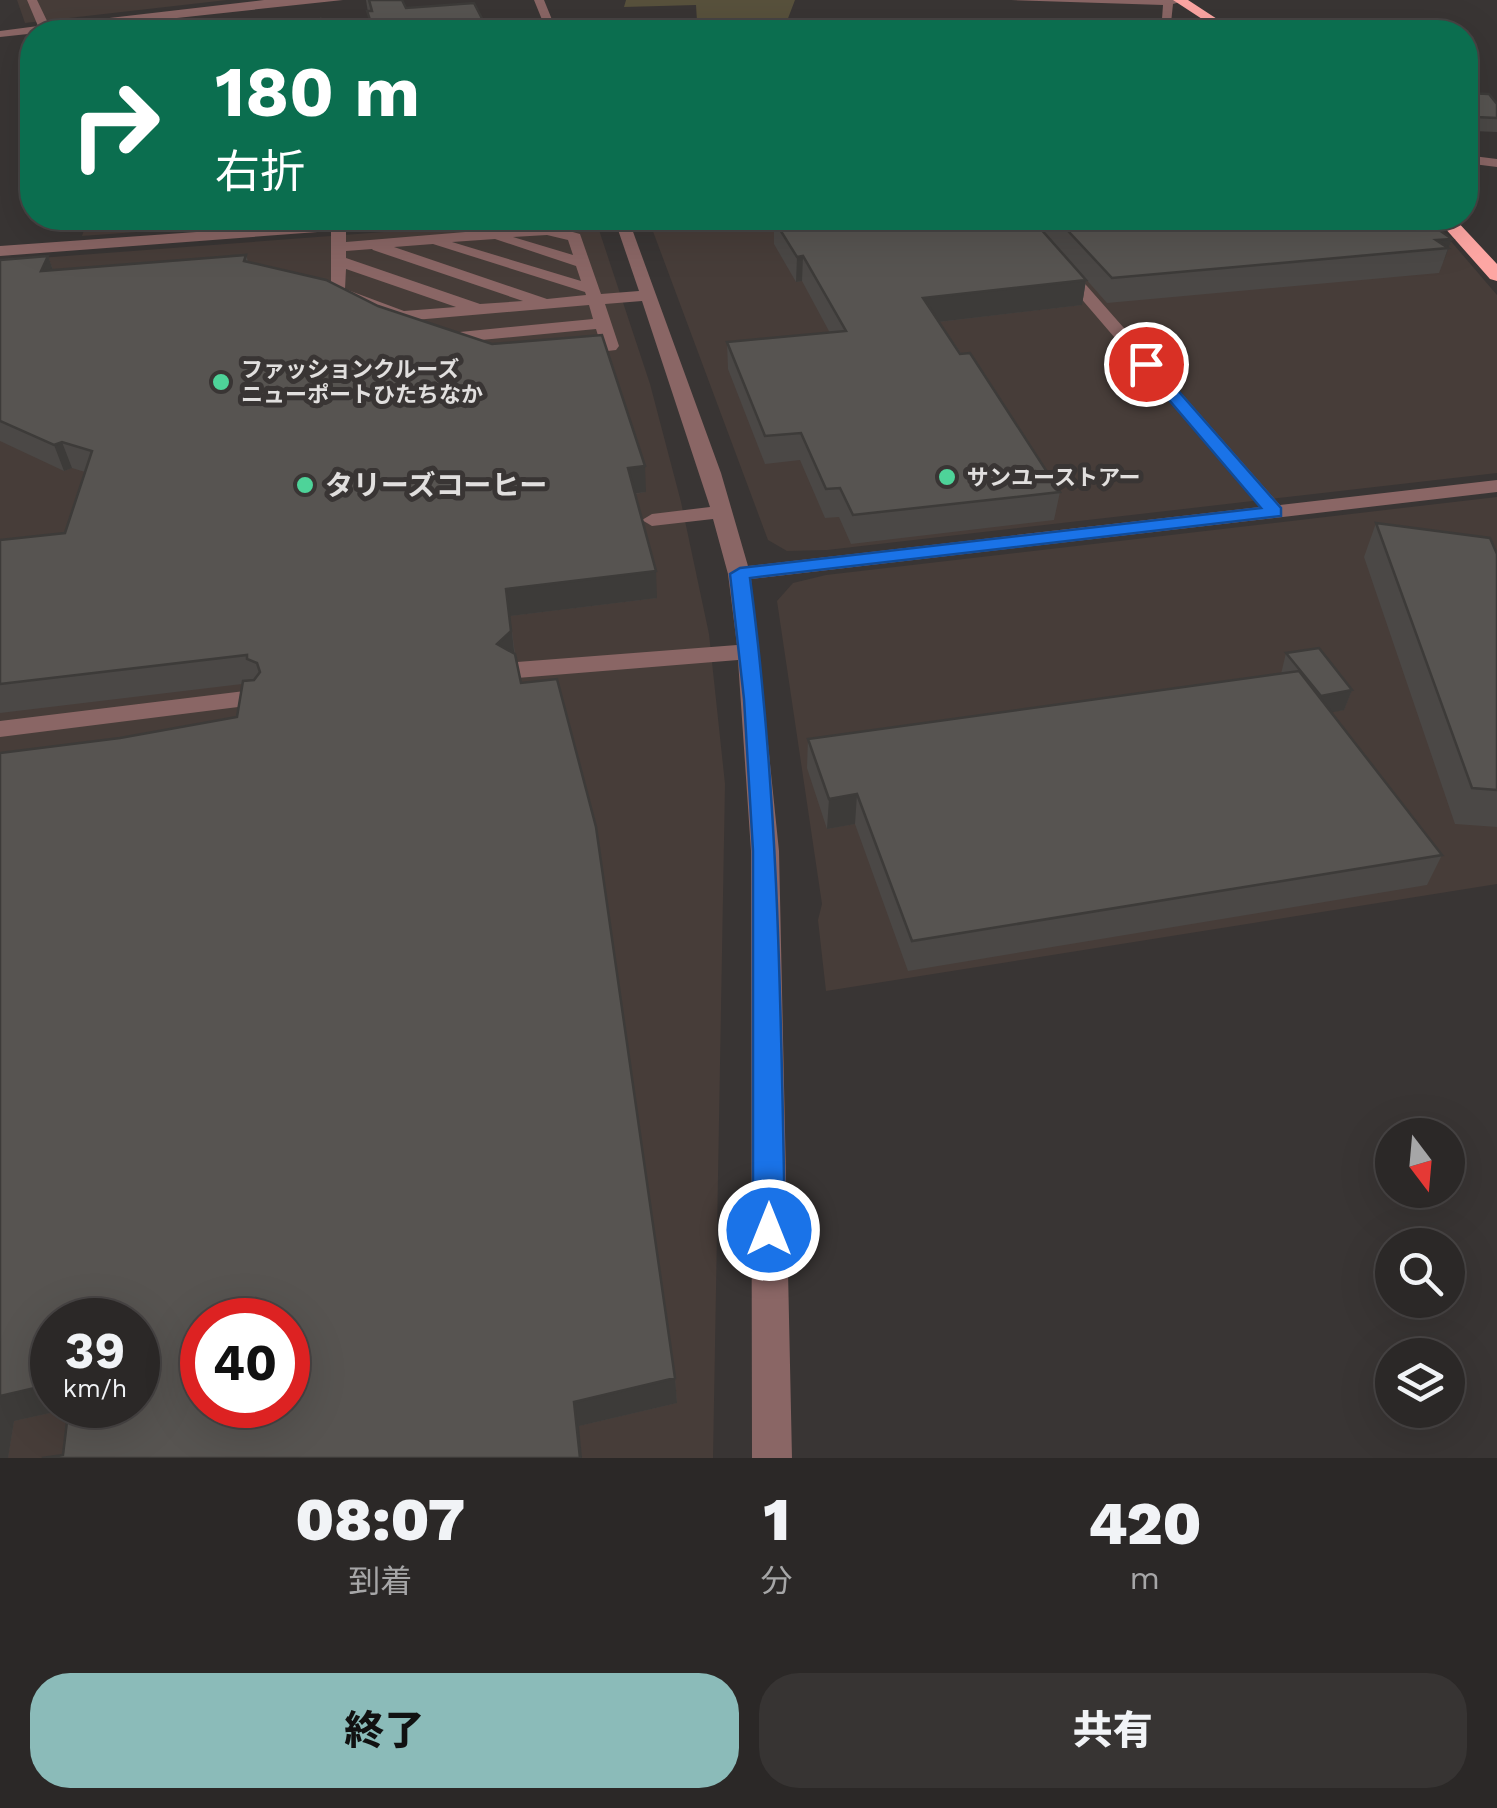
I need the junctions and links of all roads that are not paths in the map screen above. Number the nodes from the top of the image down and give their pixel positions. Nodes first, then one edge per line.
1 (291, 0) edge
2 (338, 0) edge
3 (1016, 0) edge
4 (1199, 0) edge
5 (274, 1) edge
6 (1177, 1) edge
7 (241, 3) edge
8 (125, 20) edge
9 (152, 20) edge
10 (1209, 20) edge
11 (1230, 20) edge
12 (1478, 227) edge
13 (274, 230) edge
14 (339, 230) edge
15 (625, 230) edge
16 (1029, 230) edge
17 (1457, 230) edge
18 (427, 240) junction
19 (369, 244) junction
20 (1497, 248) edge
21 (0, 251) edge
22 (338, 254) junction
23 (1497, 274) edge
24 (649, 294) junction
25 (596, 295) junction
26 (549, 304) junction
27 (482, 310) junction
28 (403, 316) junction
29 (604, 323) junction
30 (460, 337) junction
31 (560, 351) edge
32 (510, 355) edge
33 (1497, 486) edge
34 (723, 512) junction
35 (1275, 512) junction
36 (652, 520) dead end
37 (740, 574) junction
38 (748, 652) junction
39 (517, 670) edge
40 (254, 698) edge
41 (0, 729) edge
42 (772, 1458) edge

1 - 5 street
2 - 9 street
3 - 6 street
4 - 11 highway
5 - 7 street
6 - 10 highway
7 - 8 street
12 - 20 highway
13 - 21 street
14 - 22 street
15 - 24 street
16 - 35 street
17 - 23 highway
18 - 19 street
18 - 25 street
18 - 25 street
19 - 22 street
19 - 26 street
22 - 27 street
22 - 28 street
24 - 25 street
24 - 34 street
25 - 26 street
25 - 29 street
26 - 27 street
27 - 28 street
28 - 30 street
29 - 30 street
29 - 31 street
30 - 32 street
33 - 35 street
34 - 36 street
34 - 37 street
35 - 37 street
37 - 38 street
38 - 39 street
38 - 42 street
40 - 41 street

